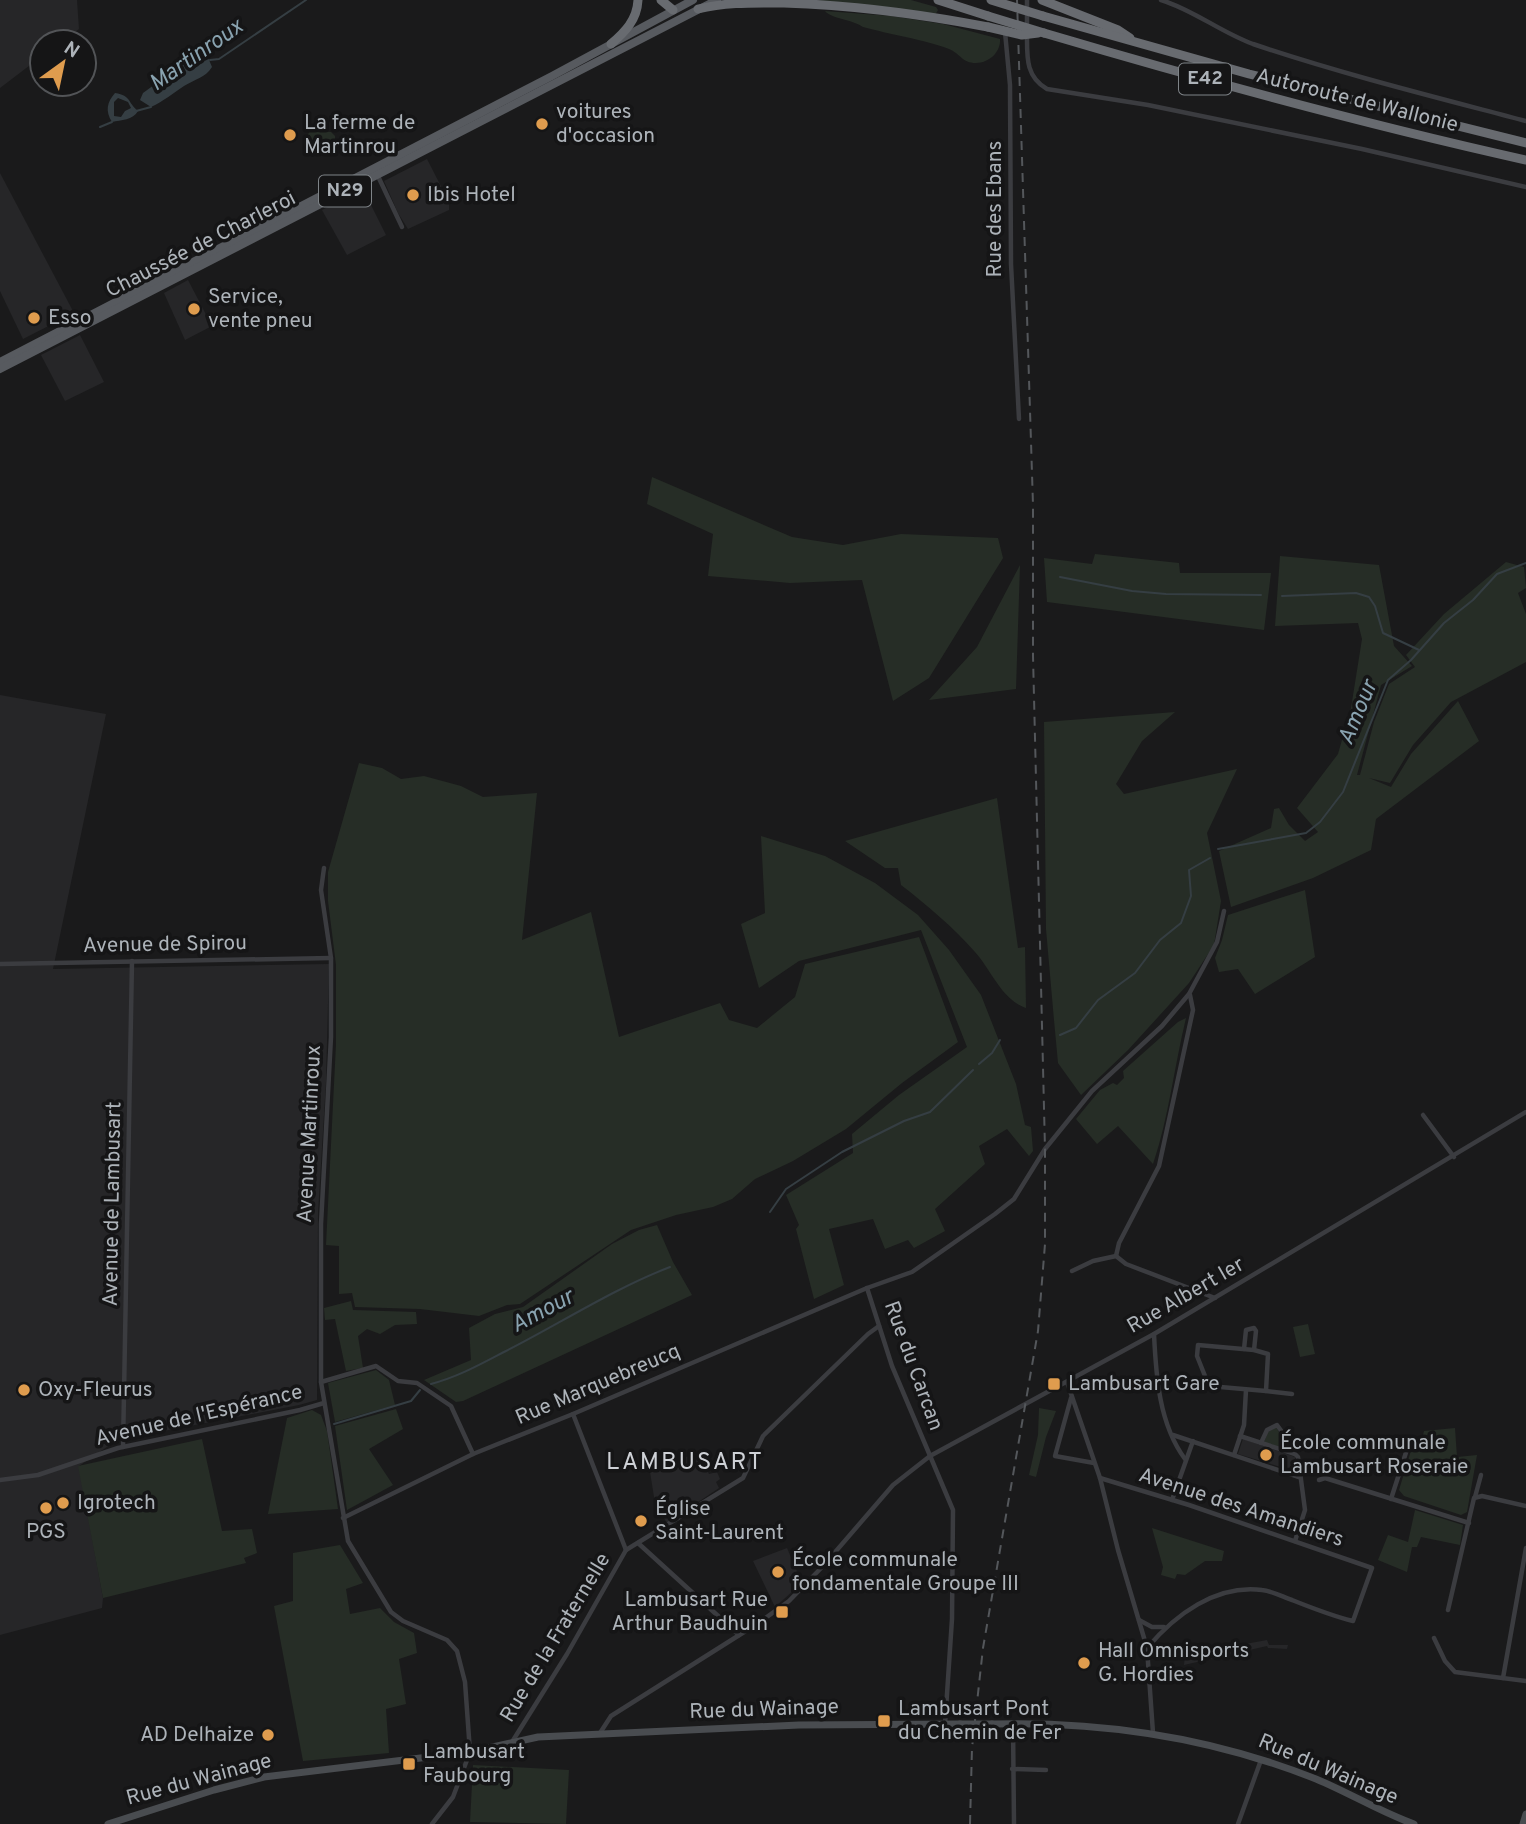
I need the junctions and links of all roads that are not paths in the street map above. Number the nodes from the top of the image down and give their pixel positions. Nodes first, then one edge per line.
1 (638, 0) edge
2 (661, 0) edge
3 (692, 0) edge
4 (717, 0) edge
5 (938, 0) edge
6 (991, 0) edge
7 (1004, 0) edge
8 (1027, 0) edge
9 (1043, 0) edge
10 (1161, 0) edge
11 (750, 1) edge
12 (673, 10) junction
13 (694, 11) junction
14 (1044, 33) junction
15 (611, 44) junction
16 (1140, 45) junction
17 (1526, 121) edge
18 (1526, 143) edge
19 (1526, 160) edge
20 (375, 171) junction
21 (1526, 187) edge
22 (402, 227) dead end
23 (0, 362) edge
24 (0, 369) edge
25 (1018, 419) dead end
26 (324, 868) dead end
27 (1224, 911) dead end
28 (331, 958) junction
29 (132, 961) junction
30 (0, 964) edge
31 (1189, 994) junction
32 (1526, 1112) edge
33 (1423, 1115) dead end
34 (1454, 1157) junction
35 (1116, 1256) junction
36 (1072, 1271) dead end
37 (867, 1288) junction
38 (1215, 1298) junction
39 (879, 1326) junction
40 (1154, 1334) junction
41 (1244, 1349) junction
42 (1254, 1350) junction
43 (321, 1382) junction
44 (1067, 1382) junction
45 (1246, 1390) junction
46 (1266, 1391) junction
47 (1292, 1394) dead end
48 (1072, 1396) junction
49 (324, 1402) junction
50 (573, 1414) junction
51 (1173, 1435) junction
52 (1240, 1436) junction
53 (1410, 1440) dead end
54 (1193, 1441) junction
55 (1261, 1443) junction
56 (123, 1447) junction
57 (1281, 1450) junction
58 (473, 1454) junction
59 (1234, 1455) junction
60 (930, 1456) junction
61 (1185, 1460) junction
62 (1095, 1463) junction
63 (1481, 1475) dead end
64 (1299, 1477) junction
65 (1100, 1478) junction
66 (0, 1480) edge
67 (1320, 1480) dead end
68 (1474, 1498) junction
69 (1391, 1499) junction
70 (1172, 1500) junction
71 (1526, 1506) edge
72 (343, 1518) junction
73 (1469, 1523) junction
74 (1294, 1541) junction
75 (638, 1543) junction
76 (1526, 1548) edge
77 (626, 1550) junction
78 (1448, 1610) dead end
79 (1139, 1620) junction
80 (1165, 1628) junction
81 (738, 1635) junction
82 (1434, 1638) dead end
83 (1147, 1648) junction
84 (1503, 1678) junction
85 (1526, 1681) edge
86 (1013, 1723) junction
87 (946, 1724) junction
88 (1153, 1732) junction
89 (600, 1734) junction
90 (512, 1742) junction
91 (470, 1752) junction
92 (1261, 1759) junction
93 (1012, 1769) junction
94 (1046, 1770) dead end
95 (1526, 1814) edge
96 (108, 1824) edge
97 (432, 1824) edge
98 (1014, 1824) edge
99 (1238, 1824) edge
100 (1414, 1824) edge
101 (1523, 1824) edge

1 - 15 highway
2 - 12 highway
3 - 12 main road, Chaussée de Charleroi / N29
4 - 13 main road, Chaussée de Charleroi / N29
5 - 14 highway, Autoroute de Wallonie / E42, bridge
6 - 16 highway, Autoroute de Wallonie / E42, bridge
7 - 25 street, Rue des Ebans
8 - 21 street
9 - 16 highway
10 - 17 street
11 - 13 highway
11 - 14 highway, bridge
12 - 13 main road
12 - 15 main road, Chaussée de Charleroi / N29
13 - 20 main road, Chaussée de Charleroi / N29
14 - 19 highway, Autoroute de Wallonie / E42
15 - 20 main road, Chaussée de Charleroi / N29
16 - 18 highway, Autoroute de Wallonie / E42
20 - 22 street
20 - 23 main road, Chaussée de Charleroi / N29
20 - 24 main road, Chaussée de Charleroi / N29
26 - 28 street, Avenue Martinroux
27 - 31 street, Rue Marquebreucq
28 - 29 street, Avenue de Spirou
28 - 43 street, Avenue Martinroux
29 - 30 street, Avenue de Spirou
29 - 56 street, Avenue de Lambusart
31 - 35 street
31 - 37 street, Rue Marquebreucq
32 - 34 street, Rue Albert Ier
33 - 34 street
34 - 38 street, Rue Albert Ier
35 - 36 street
35 - 38 street
37 - 39 street, Rue du Carcan
37 - 50 street, Rue Marquebreucq
38 - 40 street, Rue Albert Ier
39 - 60 street, Rue du Carcan
39 - 75 street
40 - 44 street, Rue Albert Ier
40 - 51 street
41 - 42 street
41 - 42 street
41 - 45 street
42 - 46 street
43 - 49 street, Avenue Martinroux
43 - 58 street
44 - 48 street
44 - 60 street, Rue Albert Ier
45 - 46 street
45 - 52 street
46 - 47 street
48 - 62 street
48 - 62 street
49 - 56 street, Avenue de l'Espérance
49 - 72 street, Avenue Martinroux
50 - 58 street, Rue Marquebreucq
50 - 77 street
51 - 54 street
51 - 61 street
52 - 55 street
52 - 59 street
53 - 69 street
54 - 59 street
54 - 61 street
55 - 57 street
55 - 57 street
56 - 66 street, Avenue de l'Espérance
57 - 64 street
58 - 72 street, Rue Marquebreucq
59 - 64 street
60 - 81 street, Rue Albert Ier
60 - 87 street, Rue du Carcan
61 - 70 street
62 - 65 street
63 - 68 street
64 - 74 street
65 - 70 street, Avenue des Amandiers
65 - 79 street
67 - 69 street
68 - 71 street
68 - 73 street
69 - 73 street
70 - 74 street, Avenue des Amandiers
72 - 91 street, Avenue Martinroux
73 - 78 street
74 - 80 street, Avenue des Amandiers
75 - 77 street
75 - 81 street
76 - 84 street
77 - 90 street, Rue de la Fraternelle
79 - 80 street
79 - 83 street
80 - 83 street
81 - 89 street, Rue Albert Ier
82 - 84 street
83 - 88 street
84 - 85 street
86 - 87 main road, Rue du Wainage, bridge
86 - 88 main road, Rue du Wainage
86 - 93 street
87 - 89 main road, Rue du Wainage
88 - 92 main road, Rue du Wainage
89 - 90 main road, Rue du Wainage
90 - 91 main road, Rue du Wainage
91 - 96 main road, Rue du Wainage
91 - 97 street
92 - 99 street
92 - 100 main road, Rue du Wainage
93 - 94 street
93 - 98 street
95 - 101 main road

